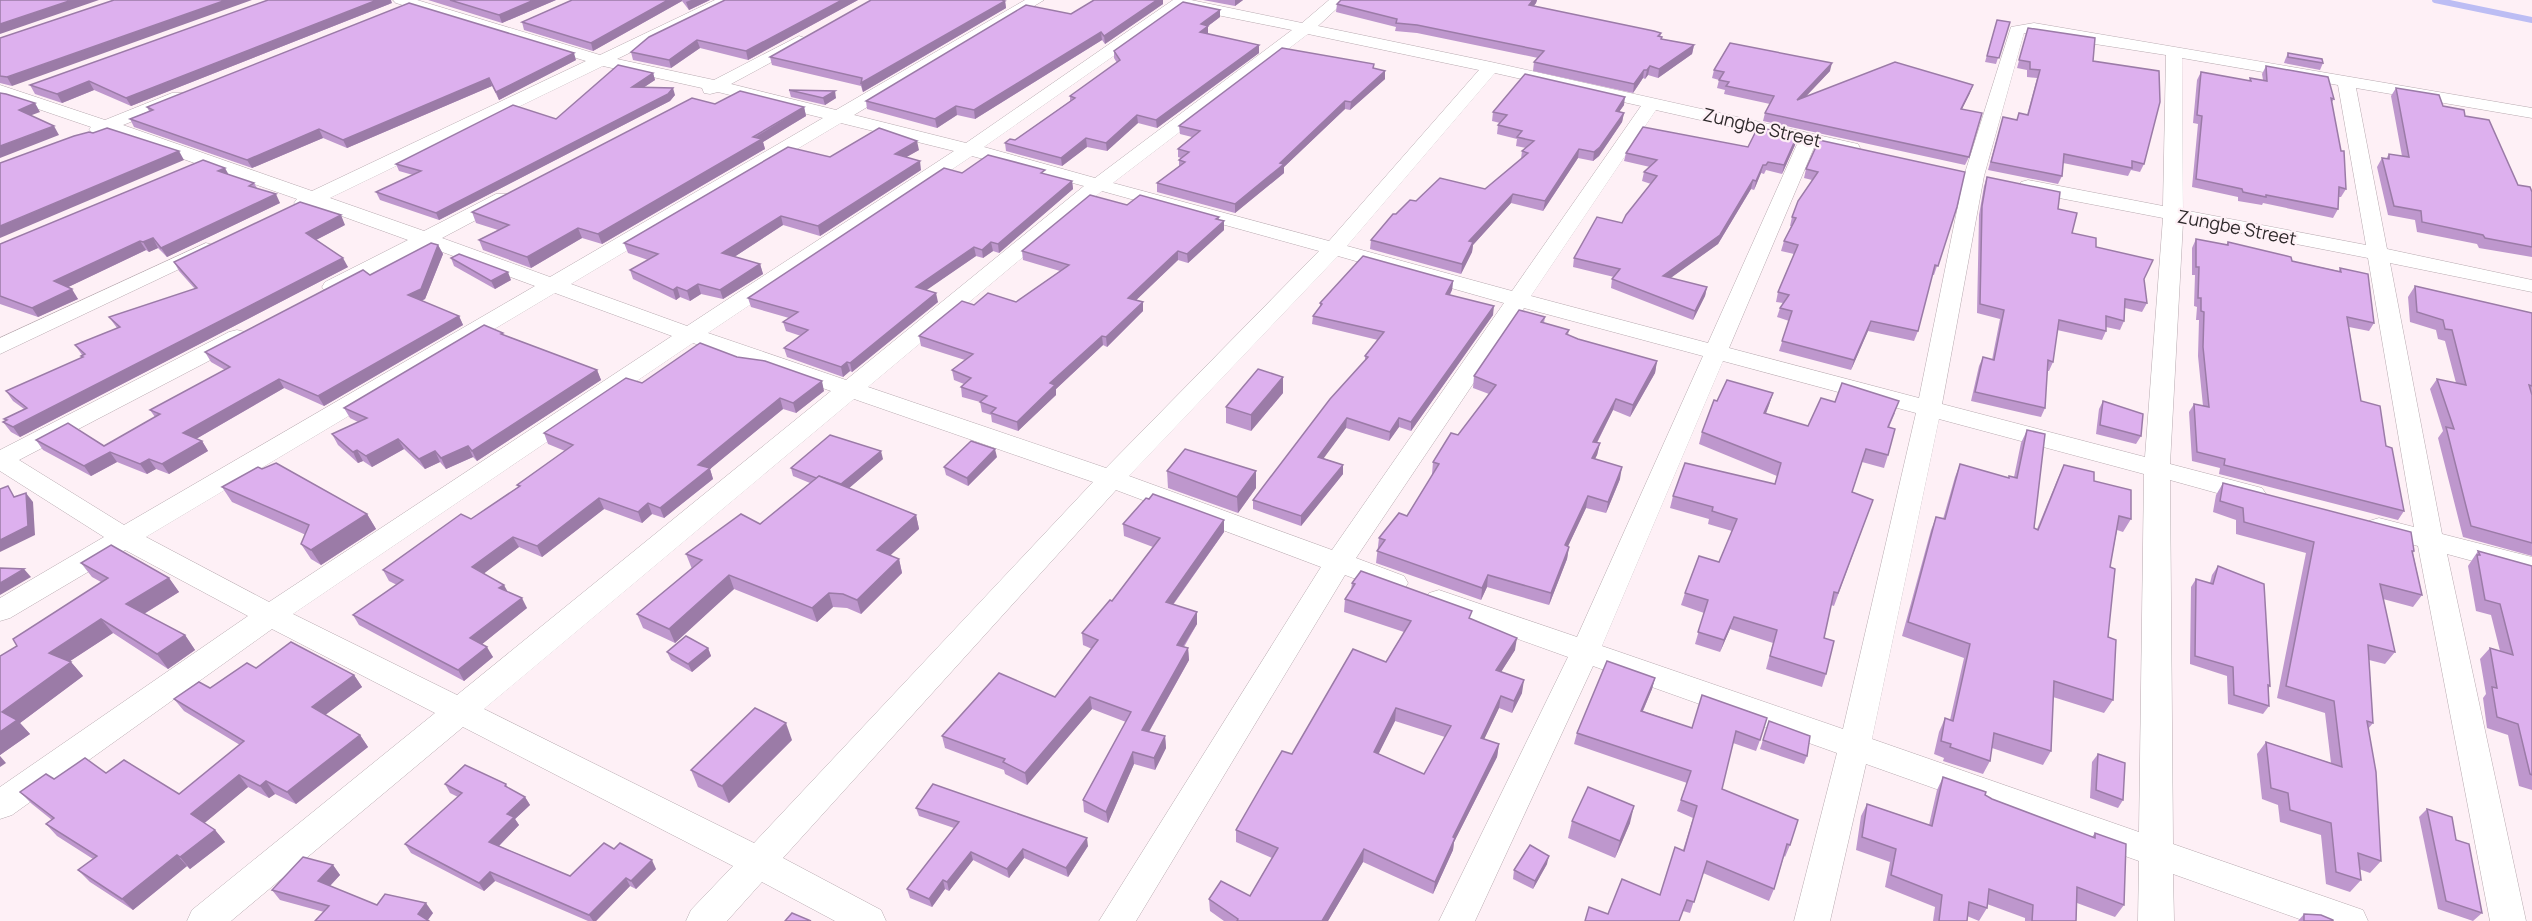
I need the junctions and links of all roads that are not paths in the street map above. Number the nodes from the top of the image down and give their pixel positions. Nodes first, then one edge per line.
1 (727, 0) edge
2 (1035, 0) edge
3 (1338, 0) edge
4 (1177, 1) edge
5 (406, 4) edge
6 (524, 21) edge
7 (1306, 28) junction
8 (504, 30) junction
9 (811, 34) edge
10 (2174, 52) junction
11 (603, 61) junction
12 (1491, 67) junction
13 (2346, 81) junction
14 (717, 86) junction
15 (193, 91) edge
16 (11, 92) edge
17 (686, 102) edge
18 (1652, 103) junction
19 (838, 116) junction
20 (2531, 116) edge
21 (95, 130) junction
22 (1809, 138) junction
23 (969, 149) junction
24 (1864, 150) edge
25 (1952, 171) edge
26 (1974, 176) junction
27 (1099, 184) junction
28 (520, 189) edge
29 (302, 204) junction
30 (2173, 216) junction
31 (426, 238) junction
32 (226, 240) edge
33 (1334, 248) junction
34 (2379, 254) junction
35 (554, 284) junction
36 (2532, 286) edge
37 (312, 298) edge
38 (1520, 300) junction
39 (249, 330) edge
40 (691, 335) junction
41 (0, 346) edge
42 (1715, 352) junction
43 (850, 389) junction
44 (1929, 408) junction
45 (0, 460) edge
46 (2157, 468) junction
47 (1111, 479) junction
48 (2271, 498) edge
49 (2362, 522) edge
50 (125, 538) junction
51 (2430, 540) junction
52 (1338, 563) junction
53 (2532, 567) edge
54 (0, 611) edge
55 (270, 615) junction
56 (1585, 652) junction
57 (460, 709) junction
58 (1855, 746) junction
59 (0, 805) edge
60 (2155, 850) junction
61 (758, 862) junction
62 (205, 921) edge
63 (704, 921) edge
64 (868, 921) edge
65 (1117, 921) edge
66 (1457, 921) edge
67 (1812, 921) edge
68 (2156, 921) edge
69 (2350, 921) edge
70 (2508, 921) edge

1 - 11 street
2 - 19 street
3 - 7 street
4 - 7 street, Zungbe Street
4 - 23 street
5 - 8 street
6 - 8 street
7 - 12 street, Zungbe Street
7 - 27 street
8 - 11 street
9 - 14 street
10 - 13 street
10 - 26 street
10 - 30 street
11 - 14 street
11 - 29 street
12 - 18 street, Zungbe Street
12 - 33 street
13 - 20 street
13 - 34 street
14 - 17 street
14 - 19 street
15 - 21 street
16 - 21 street
18 - 22 street, Zungbe Street
18 - 38 street
19 - 23 street
19 - 35 street
21 - 29 street
22 - 24 street, Zungbe Street
22 - 42 street
23 - 27 street
23 - 40 street
25 - 26 street, Zungbe Street
26 - 30 street, Zungbe Street
26 - 44 street
27 - 33 street
27 - 43 street
28 - 31 street
29 - 31 street
30 - 34 street, Zungbe Street
30 - 46 street
31 - 35 street
31 - 37 street
32 - 41 street
33 - 38 street
33 - 47 street
34 - 36 street, Zungbe Street
34 - 51 street
35 - 40 street
35 - 50 street
38 - 42 street
38 - 52 street
39 - 45 street
40 - 43 street
40 - 55 street
42 - 44 street
42 - 56 street
43 - 47 street
43 - 57 street
44 - 46 street
44 - 58 street
45 - 50 street
46 - 48 street
46 - 60 street
47 - 52 street
47 - 61 street
49 - 51 street
50 - 54 street
50 - 55 street
51 - 53 street
51 - 70 street
52 - 56 street
52 - 65 street
55 - 57 street
55 - 59 street
56 - 58 street
56 - 66 street
57 - 61 street
57 - 62 street
58 - 60 street
58 - 67 street
60 - 68 street
60 - 69 street
61 - 63 street
61 - 64 street

